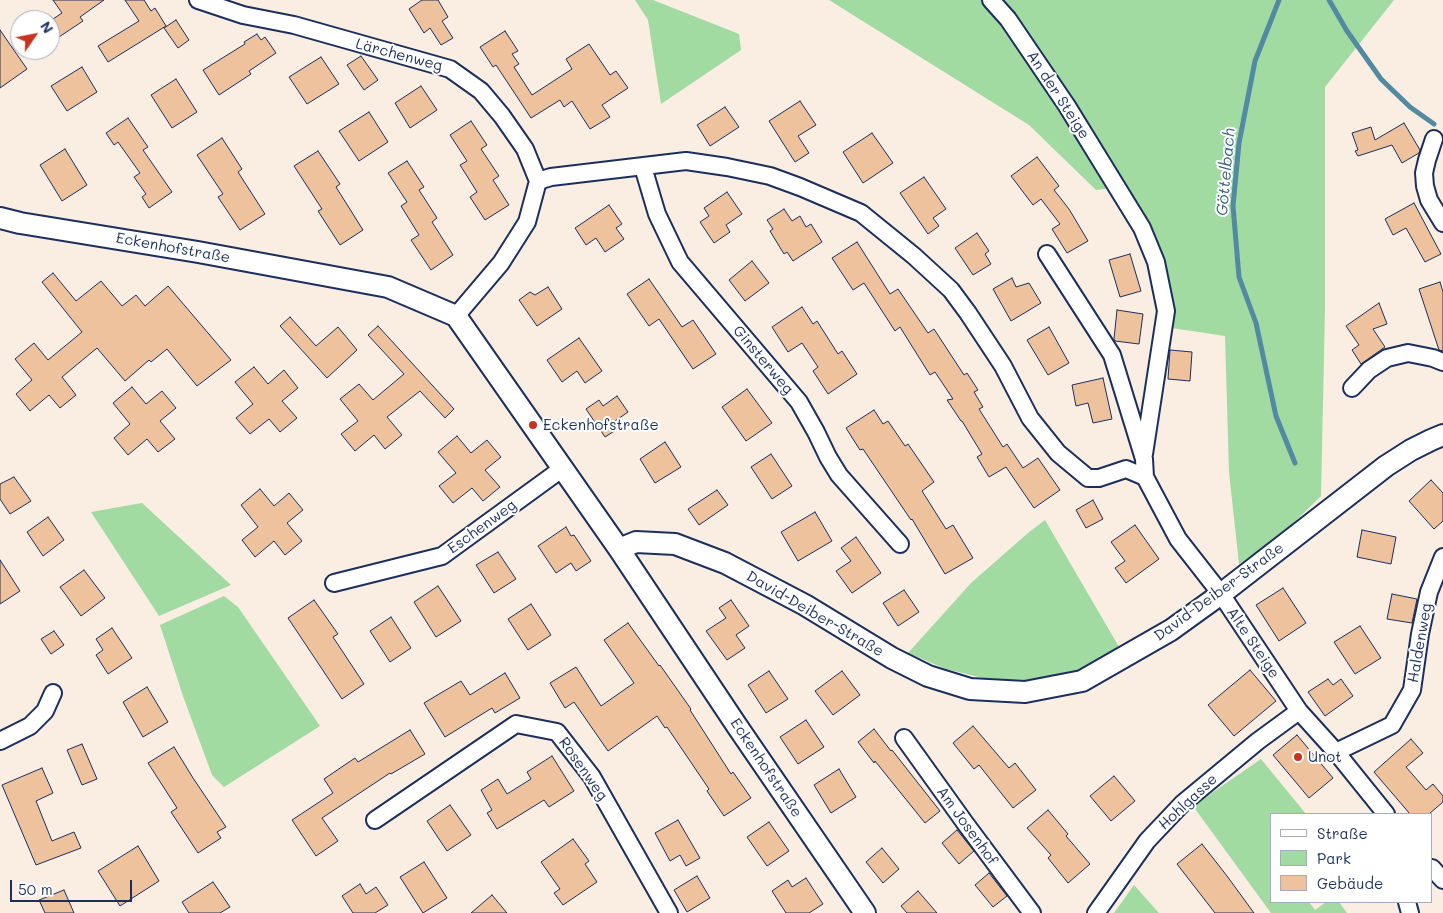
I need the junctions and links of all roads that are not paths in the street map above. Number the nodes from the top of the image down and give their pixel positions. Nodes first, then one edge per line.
1 (198, 0) edge
2 (991, 0) edge
3 (1434, 138) dead end
4 (642, 167) junction
5 (538, 181) junction
6 (1121, 193) joint
7 (0, 218) edge
8 (1443, 223) edge
9 (1047, 254) dead end
10 (456, 316) junction
11 (1443, 362) edge
12 (1352, 388) dead end
13 (1443, 436) edge
14 (1144, 459) junction
15 (563, 468) junction
16 (1145, 477) junction
17 (900, 544) dead end
18 (619, 549) junction
19 (1443, 557) edge
20 (334, 583) dead end
21 (1221, 594) junction
22 (53, 693) dead end
23 (1299, 711) junction
24 (904, 738) dead end
25 (0, 741) edge
26 (1336, 752) junction
27 (1385, 813) edge
28 (375, 820) dead end
29 (1433, 869) edge
30 (1443, 880) edge
31 (669, 913) edge
32 (865, 913) edge
33 (1032, 913) edge
34 (1096, 913) edge

1 - 5 street, Lärchenweg
2 - 6 street, An der Steige
3 - 8 street
4 - 5 street
4 - 16 street
4 - 17 street, Ginsterweg
5 - 10 street
6 - 14 street, Alte Steige
7 - 10 street, Eckenhofstraße
9 - 14 street, Alte Steige
10 - 15 street, Eckenhofstraße
11 - 12 street
13 - 21 street, David-Deiber-Straße
14 - 16 street, Alte Steige
15 - 18 street, Eckenhofstraße
15 - 20 street, Eschenweg
16 - 21 street, Alte Steige
18 - 21 street, David-Deiber-Straße
18 - 32 street, Eckenhofstraße
19 - 26 street, Haldenweg
21 - 23 street, Alte Steige
22 - 25 street
23 - 26 street, Alte Steige
23 - 34 street, Hohlgasse
24 - 33 street, Am Josenhof
26 - 27 street, Alte Steige
28 - 31 street, Rosenweg
29 - 30 street

